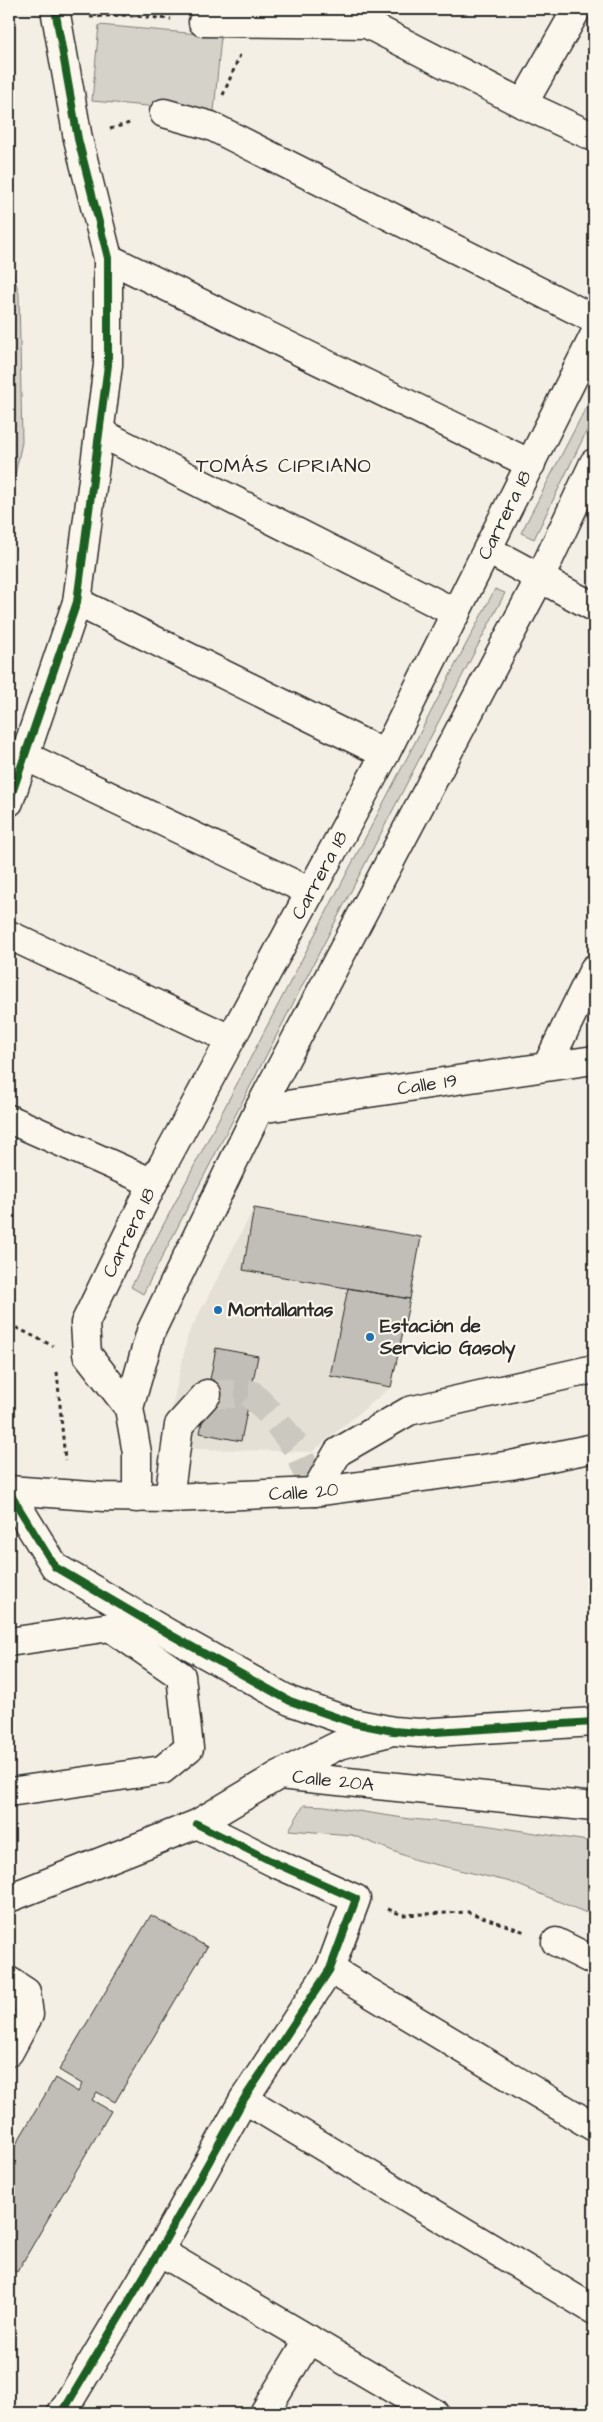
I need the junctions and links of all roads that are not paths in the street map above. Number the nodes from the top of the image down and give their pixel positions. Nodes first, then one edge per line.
1 (577, 9) edge
2 (56, 14) edge
3 (370, 16) edge
4 (204, 22) road end
5 (522, 104) junction
6 (164, 113) road end
7 (594, 137) edge
8 (108, 258) junction
9 (594, 319) edge
10 (594, 336) edge
11 (99, 432) junction
12 (594, 463) edge
13 (531, 464) junction
14 (488, 550) junction
15 (540, 578) junction
16 (77, 602) junction
17 (594, 606) edge
18 (456, 613) junction
19 (385, 754) junction
20 (25, 756) junction
21 (9, 802) edge
22 (311, 892) junction
23 (9, 935) edge
24 (594, 969) edge
25 (230, 1039) junction
26 (594, 1060) edge
27 (547, 1066) junction
28 (259, 1109) junction
29 (9, 1119) edge
30 (153, 1183) junction
31 (594, 1369) edge
32 (207, 1394) dead end
33 (129, 1408) junction
34 (594, 1448) edge
35 (9, 1491) edge
36 (315, 1492) junction
37 (136, 1498) junction
38 (169, 1498) junction
39 (9, 1642) edge
40 (594, 1722) edge
41 (393, 1731) junction
42 (279, 1775) junction
43 (9, 1792) edge
44 (594, 1807) edge
45 (197, 1824) junction
46 (9, 1898) edge
47 (556, 1942) road end
48 (594, 1961) edge
49 (330, 1969) junction
50 (9, 1982) edge
51 (9, 2052) edge
52 (244, 2099) junction
53 (594, 2127) edge
54 (159, 2251) junction
55 (594, 2310) edge
56 (309, 2339) junction
57 (62, 2413) edge
58 (264, 2413) edge
59 (434, 2413) edge

1 - 5 street
2 - 8 street
3 - 4 street
3 - 5 street
5 - 7 street
6 - 9 street
8 - 11 street
8 - 13 street
10 - 13 street, Carrera 18
11 - 16 street
11 - 18 street
12 - 15 street
13 - 14 street, Carrera 18
14 - 15 street
14 - 18 street, Carrera 18
15 - 17 street
15 - 28 street
16 - 19 street
16 - 20 street
18 - 19 street, Carrera 18
19 - 22 street, Carrera 18
20 - 21 street
20 - 22 street
22 - 25 street, Carrera 18
23 - 25 street
24 - 27 street
25 - 30 street, Carrera 18
26 - 27 street, Calle 19
27 - 28 street, Calle 19
28 - 33 street
29 - 30 street
30 - 33 street, Carrera 18
31 - 36 street
32 - 38 street
33 - 37 street
34 - 36 street, Calle 20
35 - 37 street, Calle 20
35 - 41 street
36 - 38 street, Calle 20
37 - 38 street, Calle 20
39 - 43 street
40 - 41 street
41 - 42 street
42 - 44 street, Calle 20A
42 - 45 street, Calle 20A
45 - 46 street, Calle 20A
45 - 49 street
47 - 48 street
49 - 52 street
49 - 53 street
50 - 51 street
52 - 54 street
52 - 55 street
54 - 56 street
54 - 57 street
56 - 58 street
56 - 59 street

